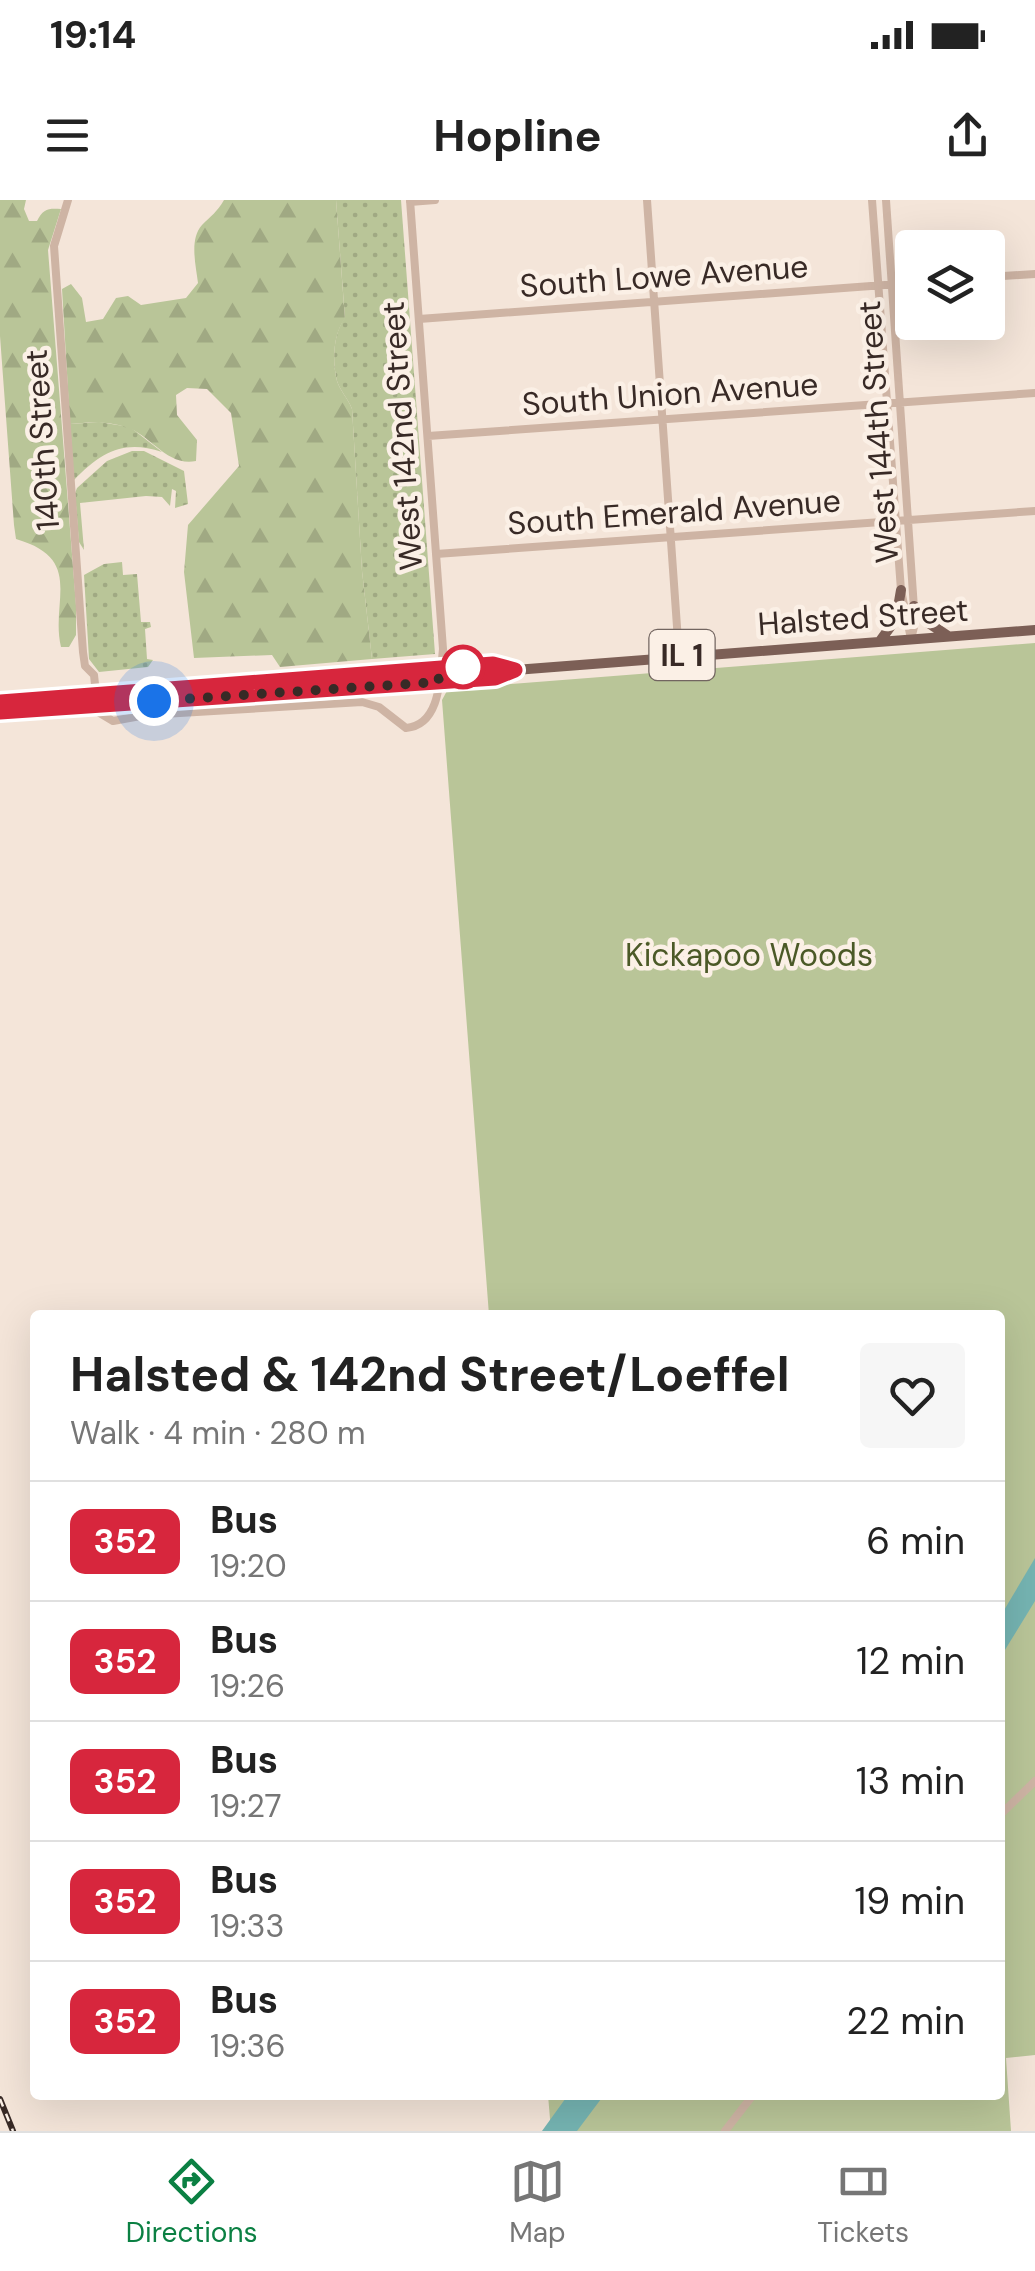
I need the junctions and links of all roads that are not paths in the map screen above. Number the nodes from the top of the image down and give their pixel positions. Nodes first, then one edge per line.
1 (68, 200) edge
2 (435, 200) edge
3 (647, 200) edge
4 (872, 200) edge
5 (886, 200) edge
6 (410, 201) edge
7 (1035, 274) edge
8 (1005, 277) edge
9 (893, 284) junction
10 (878, 285) junction
11 (654, 302) junction
12 (419, 319) junction
13 (1035, 392) edge
14 (902, 402) junction
15 (887, 403) junction
16 (662, 420) junction
17 (428, 436) junction
18 (1035, 511) edge
19 (910, 520) junction
20 (896, 521) junction
21 (670, 537) junction
22 (436, 554) junction
23 (901, 590) junction
24 (914, 606) junction
25 (1035, 630) edge
26 (949, 636) junction
27 (911, 639) junction
28 (880, 641) junction
29 (678, 655) junction
30 (441, 668) junction
31 (515, 670) junction
32 (438, 682) junction
33 (229, 690) junction
34 (0, 702) edge
35 (0, 712) edge
36 (1035, 1781) edge
37 (1005, 1810) edge
38 (749, 2100) edge
39 (725, 2131) edge

1 - 32 street, 140th Street
2 - 6 street
3 - 11 street
4 - 10 street, West 144th Street
5 - 9 street, West 144th Street
6 - 12 street, West 142nd Street
7 - 8 street
9 - 10 street, South Lowe Avenue
9 - 14 street, West 144th Street
10 - 11 street, South Lowe Avenue
10 - 15 street, West 144th Street
11 - 12 street, South Lowe Avenue
11 - 16 street
12 - 17 street, West 142nd Street
13 - 14 street, South Union Avenue
14 - 15 street, South Union Avenue
14 - 19 street, West 144th Street
15 - 16 street, South Union Avenue
15 - 20 street, West 144th Street
16 - 17 street, South Union Avenue
16 - 21 street
17 - 22 street, West 142nd Street
18 - 19 street, South Emerald Avenue
19 - 20 street, South Emerald Avenue
19 - 24 street, West 144th Street
20 - 21 street, South Emerald Avenue
20 - 23 street, West 144th Street
21 - 22 street, South Emerald Avenue
21 - 29 street
22 - 30 street, West 142nd Street
23 - 27 street, West 144th Street
23 - 28 main road
24 - 26 main road
24 - 27 street, West 144th Street
25 - 26 main road, Halsted Street / IL 1
26 - 27 main road, Halsted Street / IL 1
27 - 28 main road, Halsted Street / IL 1
28 - 29 main road, Halsted Street / IL 1
29 - 31 main road, Halsted Street / IL 1
30 - 31 main road, Halsted Street / IL 1
30 - 32 street, West 142nd Street
30 - 33 main road, Halsted Street / IL 1
31 - 32 main road, Halsted Street / IL 1
32 - 33 main road, Halsted Street / IL 1
33 - 34 main road, Halsted Street / IL 1, bridge
33 - 35 main road, Halsted Street / IL 1, bridge
36 - 37 street
38 - 39 street

